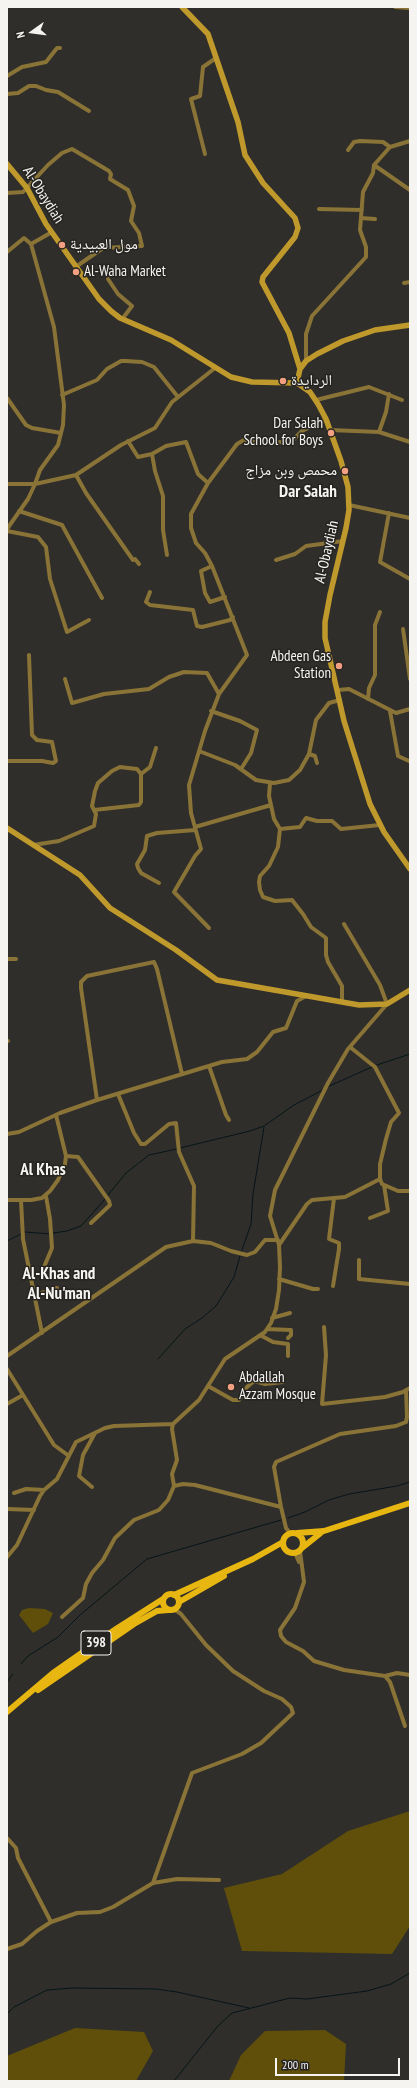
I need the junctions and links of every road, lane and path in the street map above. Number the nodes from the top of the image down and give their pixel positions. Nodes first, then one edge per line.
1 (182, 7) edge
2 (395, 7) edge
3 (409, 8) edge
4 (60, 48) dead end
5 (216, 58) junction
6 (7, 76) edge
7 (7, 94) edge
8 (90, 111) dead end
9 (410, 141) edge
10 (390, 147) junction
11 (348, 150) dead end
12 (205, 154) dead end
13 (7, 164) edge
14 (374, 166) junction
15 (27, 188) junction
16 (410, 190) edge
17 (7, 193) edge
18 (319, 209) dead end
19 (362, 210) junction
20 (361, 218) junction
21 (375, 219) dead end
22 (52, 232) junction
23 (31, 244) junction
24 (7, 252) edge
25 (77, 266) junction
26 (108, 280) dead end
27 (404, 282) dead end
28 (410, 282) edge
29 (122, 318) junction
30 (410, 325) edge
31 (306, 361) junction
32 (215, 368) junction
33 (300, 369) junction
34 (297, 383) junction
35 (389, 394) junction
36 (62, 395) junction
37 (178, 397) junction
38 (7, 398) edge
39 (316, 400) junction
40 (402, 400) dead end
41 (326, 419) junction
42 (330, 430) junction
43 (379, 432) junction
44 (61, 433) junction
45 (128, 441) junction
46 (410, 442) edge
47 (152, 454) junction
48 (76, 475) junction
49 (208, 483) junction
50 (7, 484) edge
51 (35, 484) junction
52 (349, 505) junction
53 (19, 511) junction
54 (389, 513) junction
55 (410, 518) edge
56 (7, 530) edge
57 (343, 541) junction
58 (167, 555) dead end
59 (276, 560) dead end
60 (139, 564) dead end
61 (212, 566) junction
62 (410, 579) edge
63 (150, 592) dead end
64 (225, 597) junction
65 (102, 598) dead end
66 (380, 612) dead end
67 (233, 617) junction
68 (89, 620) dead end
69 (403, 630) dead end
70 (29, 655) dead end
71 (65, 679) dead end
72 (410, 679) edge
73 (338, 690) junction
74 (219, 694) junction
75 (368, 699) junction
76 (340, 700) junction
77 (410, 709) edge
78 (390, 710) junction
79 (211, 711) junction
80 (156, 748) dead end
81 (199, 751) junction
82 (309, 754) junction
83 (7, 761) edge
84 (408, 761) dead end
85 (317, 762) dead end
86 (241, 769) junction
87 (141, 774) junction
88 (270, 783) junction
89 (271, 805) junction
90 (94, 810) junction
91 (380, 825) junction
92 (7, 828) edge
93 (195, 829) junction
94 (280, 829) junction
95 (33, 845) junction
96 (410, 869) edge
97 (159, 883) dead end
98 (344, 924) dead end
99 (209, 928) dead end
100 (16, 959) dead end
101 (7, 960) edge
102 (410, 990) edge
103 (306, 996) junction
104 (342, 1002) junction
105 (387, 1004) junction
106 (350, 1047) junction
107 (209, 1066) junction
108 (182, 1074) junction
109 (118, 1094) junction
110 (96, 1100) junction
111 (56, 1115) junction
112 (229, 1120) dead end
113 (7, 1134) edge
114 (66, 1156) junction
115 (380, 1179) junction
116 (384, 1185) junction
117 (410, 1191) edge
118 (46, 1196) junction
119 (334, 1198) junction
120 (7, 1200) edge
121 (21, 1200) junction
122 (370, 1218) dead end
123 (91, 1222) dead end
124 (193, 1241) junction
125 (278, 1242) junction
126 (359, 1260) dead end
127 (44, 1267) dead end
128 (279, 1279) junction
129 (410, 1284) edge
130 (333, 1286) dead end
131 (57, 1288) dead end
132 (318, 1289) dead end
133 (35, 1295) junction
134 (290, 1313) dead end
135 (272, 1318) junction
136 (324, 1327) dead end
137 (266, 1329) junction
138 (42, 1333) junction
139 (260, 1335) junction
140 (288, 1338) dead end
141 (7, 1356) edge
142 (288, 1356) dead end
143 (7, 1369) edge
144 (283, 1382) dead end
145 (208, 1386) junction
146 (408, 1389) edge
147 (23, 1394) junction
148 (7, 1404) edge
149 (173, 1424) junction
150 (95, 1433) junction
151 (69, 1456) junction
152 (174, 1486) junction
153 (92, 1488) dead end
154 (44, 1490) junction
155 (14, 1494) dead end
156 (410, 1504) edge
157 (282, 1507) junction
158 (7, 1509) edge
159 (34, 1510) junction
160 (324, 1531) junction
161 (290, 1533) junction
162 (298, 1533) junction
163 (283, 1542) junction
164 (286, 1551) junction
165 (299, 1551) junction
166 (266, 1553) junction
167 (7, 1557) edge
168 (253, 1559) junction
169 (174, 1595) junction
170 (163, 1599) junction
171 (179, 1602) junction
172 (171, 1609) junction
173 (62, 1617) dead end
174 (118, 1631) junction
175 (410, 1675) edge
176 (385, 1676) junction
177 (7, 1712) edge
178 (405, 1726) dead end
179 (7, 1838) edge
180 (219, 1880) dead end
181 (153, 1883) junction
182 (51, 1922) junction
183 (7, 1949) edge

1 - 5 street
2 - 3 street
4 - 6 street
5 - 12 street
5 - 33 street
7 - 8 street
9 - 10 street
10 - 11 street
10 - 14 street
13 - 15 street, Al-Obaydiah
14 - 16 street
14 - 19 street
15 - 17 street
15 - 22 street, Al-Obaydiah
15 - 25 street
18 - 19 street
19 - 20 street
20 - 21 street
20 - 31 street
22 - 23 street
22 - 25 street, Al-Obaydiah
23 - 24 street
23 - 36 street
25 - 29 street, Al-Obaydiah
26 - 29 street
27 - 28 street
29 - 32 street, Al-Obaydiah
30 - 31 street
31 - 33 street
32 - 34 street, Al-Obaydiah
32 - 37 street
33 - 34 street
34 - 39 street, Al-Obaydiah
35 - 39 street
35 - 40 street
35 - 43 street
36 - 37 street
36 - 44 street
37 - 45 street
38 - 44 street
39 - 41 street, Al-Obaydiah
41 - 42 street, Al-Obaydiah
41 - 49 street
42 - 43 street
42 - 52 street, Al-Obaydiah
43 - 46 street
44 - 51 street
45 - 47 street
45 - 48 street
47 - 49 street
47 - 58 street
48 - 51 street
48 - 60 street
49 - 61 street
50 - 51 street
51 - 53 street
52 - 54 street
52 - 57 street, Al-Obaydiah
53 - 56 street
53 - 65 street
54 - 55 street
54 - 62 street
56 - 68 street
57 - 59 street
57 - 73 street, Al-Obaydiah
61 - 64 street
61 - 64 street
63 - 67 street
64 - 67 street
66 - 75 street
67 - 74 street
69 - 72 street
70 - 83 street
71 - 74 street
73 - 75 street
73 - 76 street, Al-Obaydiah
74 - 79 street
75 - 78 street
76 - 82 street
76 - 91 street, Al-Obaydiah
77 - 78 street
78 - 84 street
79 - 81 street
79 - 86 street
80 - 87 street
81 - 86 street
81 - 93 street
82 - 85 street
82 - 88 street
86 - 88 street
87 - 90 street
87 - 90 street
88 - 89 street
89 - 93 street
89 - 94 street
90 - 95 street
91 - 94 street
91 - 96 street, Al-Obaydiah
92 - 95 street
93 - 97 street
93 - 99 street
94 - 104 street
95 - 103 street
98 - 105 street
100 - 101 street
102 - 105 street
103 - 104 street
103 - 107 street
104 - 105 street
105 - 106 street
106 - 115 street
106 - 125 street
107 - 108 street
107 - 112 street
108 - 109 street
108 - 110 street
109 - 110 street
109 - 124 street
110 - 111 street
111 - 113 street
111 - 114 street
114 - 118 street
114 - 123 street
115 - 116 street
115 - 119 street
116 - 117 street
116 - 122 street
118 - 121 street
118 - 127 street
119 - 125 street
119 - 130 street
120 - 121 street
121 - 133 street
124 - 125 street
124 - 138 street
125 - 128 street
126 - 129 street
128 - 132 street
128 - 135 street
131 - 133 street
133 - 138 street
134 - 135 street
135 - 137 street
136 - 146 street
137 - 139 street
137 - 140 street
138 - 141 street
139 - 142 street
139 - 145 street
143 - 147 street
144 - 145 street
145 - 149 street
146 - 157 street
147 - 148 street
147 - 151 street
149 - 150 street
149 - 152 street
150 - 151 street
150 - 153 street
151 - 154 street
152 - 157 street
152 - 173 street
154 - 155 street
154 - 159 street
156 - 160 main road
157 - 161 street
158 - 159 street
159 - 167 street
160 - 162 main road
160 - 165 main road
161 - 162 main road
161 - 163 main road, 398
162 - 165 main road
163 - 164 main road
163 - 166 main road, 398
164 - 165 main road, 398
164 - 166 main road, 398
165 - 176 street
166 - 168 main road, 398
168 - 169 main road, 398
168 - 171 main road, 398
169 - 170 main road, 398
169 - 171 main road
170 - 172 main road
170 - 174 main road, 398
171 - 172 main road, 398
172 - 174 main road, 398
172 - 181 street
174 - 177 main road, 398
175 - 176 street
176 - 178 street
179 - 182 street
180 - 181 street
181 - 182 street
182 - 183 street

